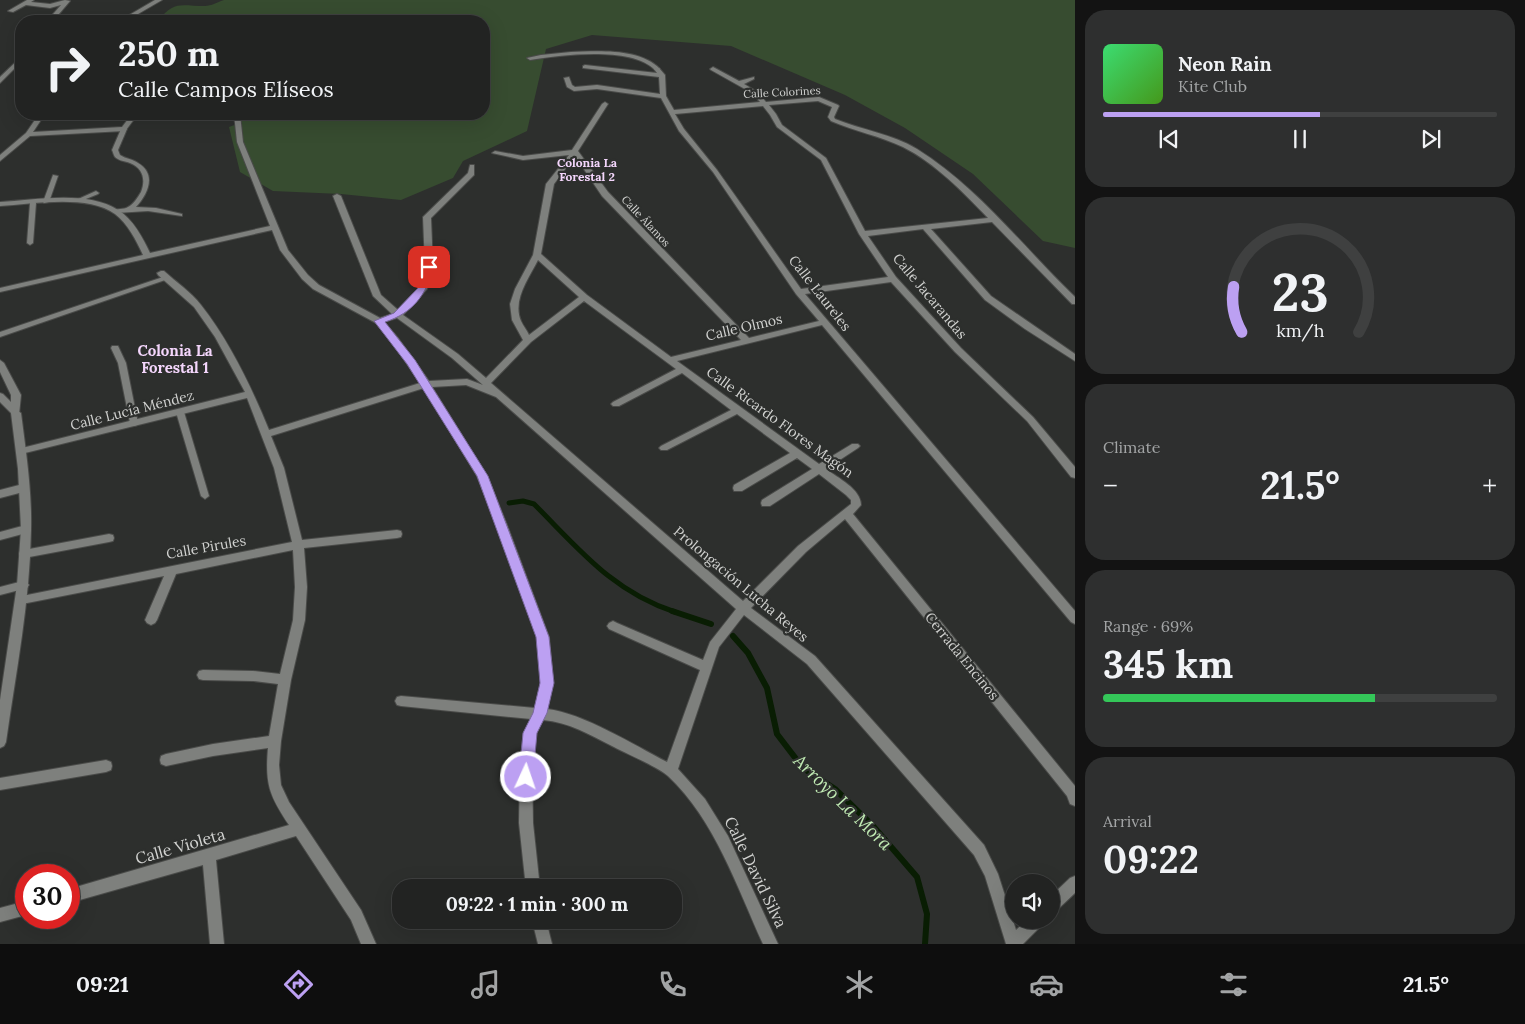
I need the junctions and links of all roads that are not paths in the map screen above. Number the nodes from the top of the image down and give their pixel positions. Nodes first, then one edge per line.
1 (32, 0) edge
2 (159, 0) edge
3 (68, 1) edge
4 (25, 3) junction
5 (11, 11) dead end
6 (55, 15) edge
7 (133, 15) edge
8 (530, 58) dead end
9 (15, 67) edge
10 (585, 67) dead end
11 (713, 69) dead end
12 (659, 72) junction
13 (567, 78) dead end
14 (752, 78) dead end
15 (0, 81) edge
16 (740, 83) junction
17 (663, 96) junction
18 (762, 103) junction
19 (604, 104) dead end
20 (671, 112) junction
21 (38, 120) edge
22 (130, 120) edge
23 (238, 120) edge
24 (124, 129) junction
25 (28, 134) junction
26 (575, 152) junction
27 (495, 153) dead end
28 (0, 159) edge
29 (472, 166) dead end
30 (55, 176) dead end
31 (96, 193) dead end
32 (337, 196) dead end
33 (79, 200) junction
34 (46, 202) junction
35 (33, 203) junction
36 (0, 204) edge
37 (130, 209) junction
38 (116, 211) junction
39 (180, 215) dead end
40 (995, 219) junction
41 (274, 227) junction
42 (925, 227) junction
43 (862, 234) junction
44 (30, 243) dead end
45 (538, 254) junction
46 (148, 256) junction
47 (164, 275) joint
48 (893, 279) junction
49 (0, 290) edge
50 (799, 292) junction
51 (584, 297) junction
52 (1075, 302) edge
53 (398, 315) junction
54 (379, 321) junction
55 (824, 322) junction
56 (0, 335) edge
57 (528, 340) junction
58 (747, 341) junction
59 (115, 348) dead end
60 (1075, 358) edge
61 (669, 360) junction
62 (0, 363) edge
63 (683, 370) junction
64 (486, 383) junction
65 (426, 384) junction
66 (250, 394) junction
67 (16, 395) junction
68 (501, 397) junction
69 (1, 398) edge
70 (616, 404) dead end
71 (738, 410) junction
72 (180, 412) junction
73 (16, 413) junction
74 (134, 423) junction
75 (266, 434) junction
76 (854, 446) dead end
77 (664, 448) dead end
78 (21, 451) junction
79 (797, 453) junction
80 (819, 468) junction
81 (1075, 474) edge
82 (23, 488) junction
83 (738, 488) dead end
84 (0, 494) edge
85 (205, 496) dead end
86 (766, 503) dead end
87 (847, 514) junction
88 (26, 529) junction
89 (397, 534) dead end
90 (0, 536) edge
91 (108, 538) dead end
92 (298, 546) junction
93 (24, 554) junction
94 (172, 568) junction
95 (23, 585) junction
96 (0, 591) edge
97 (22, 600) junction
98 (743, 608) junction
99 (1075, 619) edge
100 (151, 620) dead end
101 (613, 626) dead end
102 (706, 667) junction
103 (203, 675) dead end
104 (5, 676) edge
105 (285, 680) junction
106 (401, 701) dead end
107 (540, 713) junction
108 (275, 741) junction
109 (0, 742) edge
110 (166, 760) dead end
111 (106, 766) dead end
112 (671, 770) junction
113 (0, 784) edge
114 (1074, 794) edge
115 (299, 828) junction
116 (209, 856) junction
117 (533, 879) edge
118 (1075, 883) edge
119 (80, 893) edge
120 (1060, 897) edge
121 (15, 911) edge
122 (0, 915) edge
123 (541, 929) edge
124 (1028, 929) edge
125 (217, 944) edge
126 (369, 944) edge
127 (544, 944) edge
128 (771, 944) edge
129 (1013, 944) edge

1 - 4 street
2 - 7 street
3 - 4 street
3 - 6 street
4 - 5 street
8 - 12 lane
9 - 15 street
10 - 12 street
11 - 16 street, Calle Jacarandas
12 - 17 street, Calle Laureles
13 - 17 street
14 - 16 street
16 - 18 street, Calle Jacarandas
17 - 20 street, Calle Laureles
18 - 20 street, Calle Colorines
18 - 40 street, Calle Colorines
18 - 43 street, Calle Jacarandas
19 - 26 street
20 - 50 street, Calle Laureles
21 - 25 street
22 - 24 street
23 - 41 street
24 - 25 street
24 - 37 lane
25 - 28 street
26 - 27 street
26 - 45 street
26 - 58 street, Calle Álamos
29 - 53 street
30 - 34 lane
31 - 33 lane
32 - 53 street, Prolongación Lucha Reyes
33 - 34 street
33 - 38 street
34 - 35 street
35 - 36 street
35 - 44 lane
37 - 38 lane
37 - 39 lane
38 - 46 street
40 - 42 street
40 - 52 street, Calle Colorines
41 - 46 street
41 - 54 street
42 - 43 street
42 - 60 street
43 - 48 street, Calle Jacarandas
45 - 51 street, Calle Ricardo Flores Magón
45 - 57 street
46 - 49 street
47 - 56 lane
47 - 66 street
48 - 50 street
48 - 81 street, Calle Jacarandas
50 - 55 street, Calle Laureles
51 - 57 street
51 - 61 street, Calle Ricardo Flores Magón
53 - 54 street
53 - 64 street, Prolongación Lucha Reyes
54 - 65 street
55 - 58 street, Calle Olmos
55 - 99 street, Calle Laureles
57 - 64 street
58 - 61 street, Calle Olmos
59 - 74 lane
61 - 63 street, Calle Ricardo Flores Magón
62 - 67 street
63 - 70 street
63 - 71 street, Calle Ricardo Flores Magón
64 - 68 street, Prolongación Lucha Reyes
65 - 68 street
65 - 75 street
65 - 107 street
66 - 72 street, Calle Lucía Méndez
66 - 75 street
67 - 69 street
67 - 73 street
68 - 98 street, Prolongación Lucha Reyes
69 - 73 street
71 - 77 street
71 - 79 street, Calle Ricardo Flores Magón
72 - 74 street, Calle Lucía Méndez
72 - 85 lane
73 - 78 street
74 - 78 street, Calle Lucía Méndez
75 - 92 street
76 - 80 street
78 - 82 street
79 - 80 street, Calle Ricardo Flores Magón
79 - 83 street
80 - 86 street
80 - 87 street, Calle Ricardo Flores Magón
82 - 84 street
82 - 88 street
87 - 98 street
87 - 114 street, Cerrada Encinos
88 - 90 street
88 - 93 street
89 - 92 street, Calle Pirules
91 - 93 street
92 - 94 street, Calle Pirules
92 - 105 street
93 - 95 street
94 - 97 street, Calle Pirules
94 - 100 street
95 - 96 street
95 - 97 street
97 - 104 street
98 - 102 street
98 - 129 street, Prolongación Lucha Reyes
101 - 102 street
102 - 112 street
103 - 105 street
104 - 109 street
105 - 108 street
106 - 107 street
107 - 112 street
107 - 117 street
108 - 110 street
108 - 115 street
111 - 113 street
112 - 128 street, Calle David Silva
115 - 116 street, Calle Violeta
115 - 126 street
116 - 119 street, Calle Violeta
116 - 125 street
118 - 120 street
121 - 122 street
123 - 127 street
124 - 129 street

